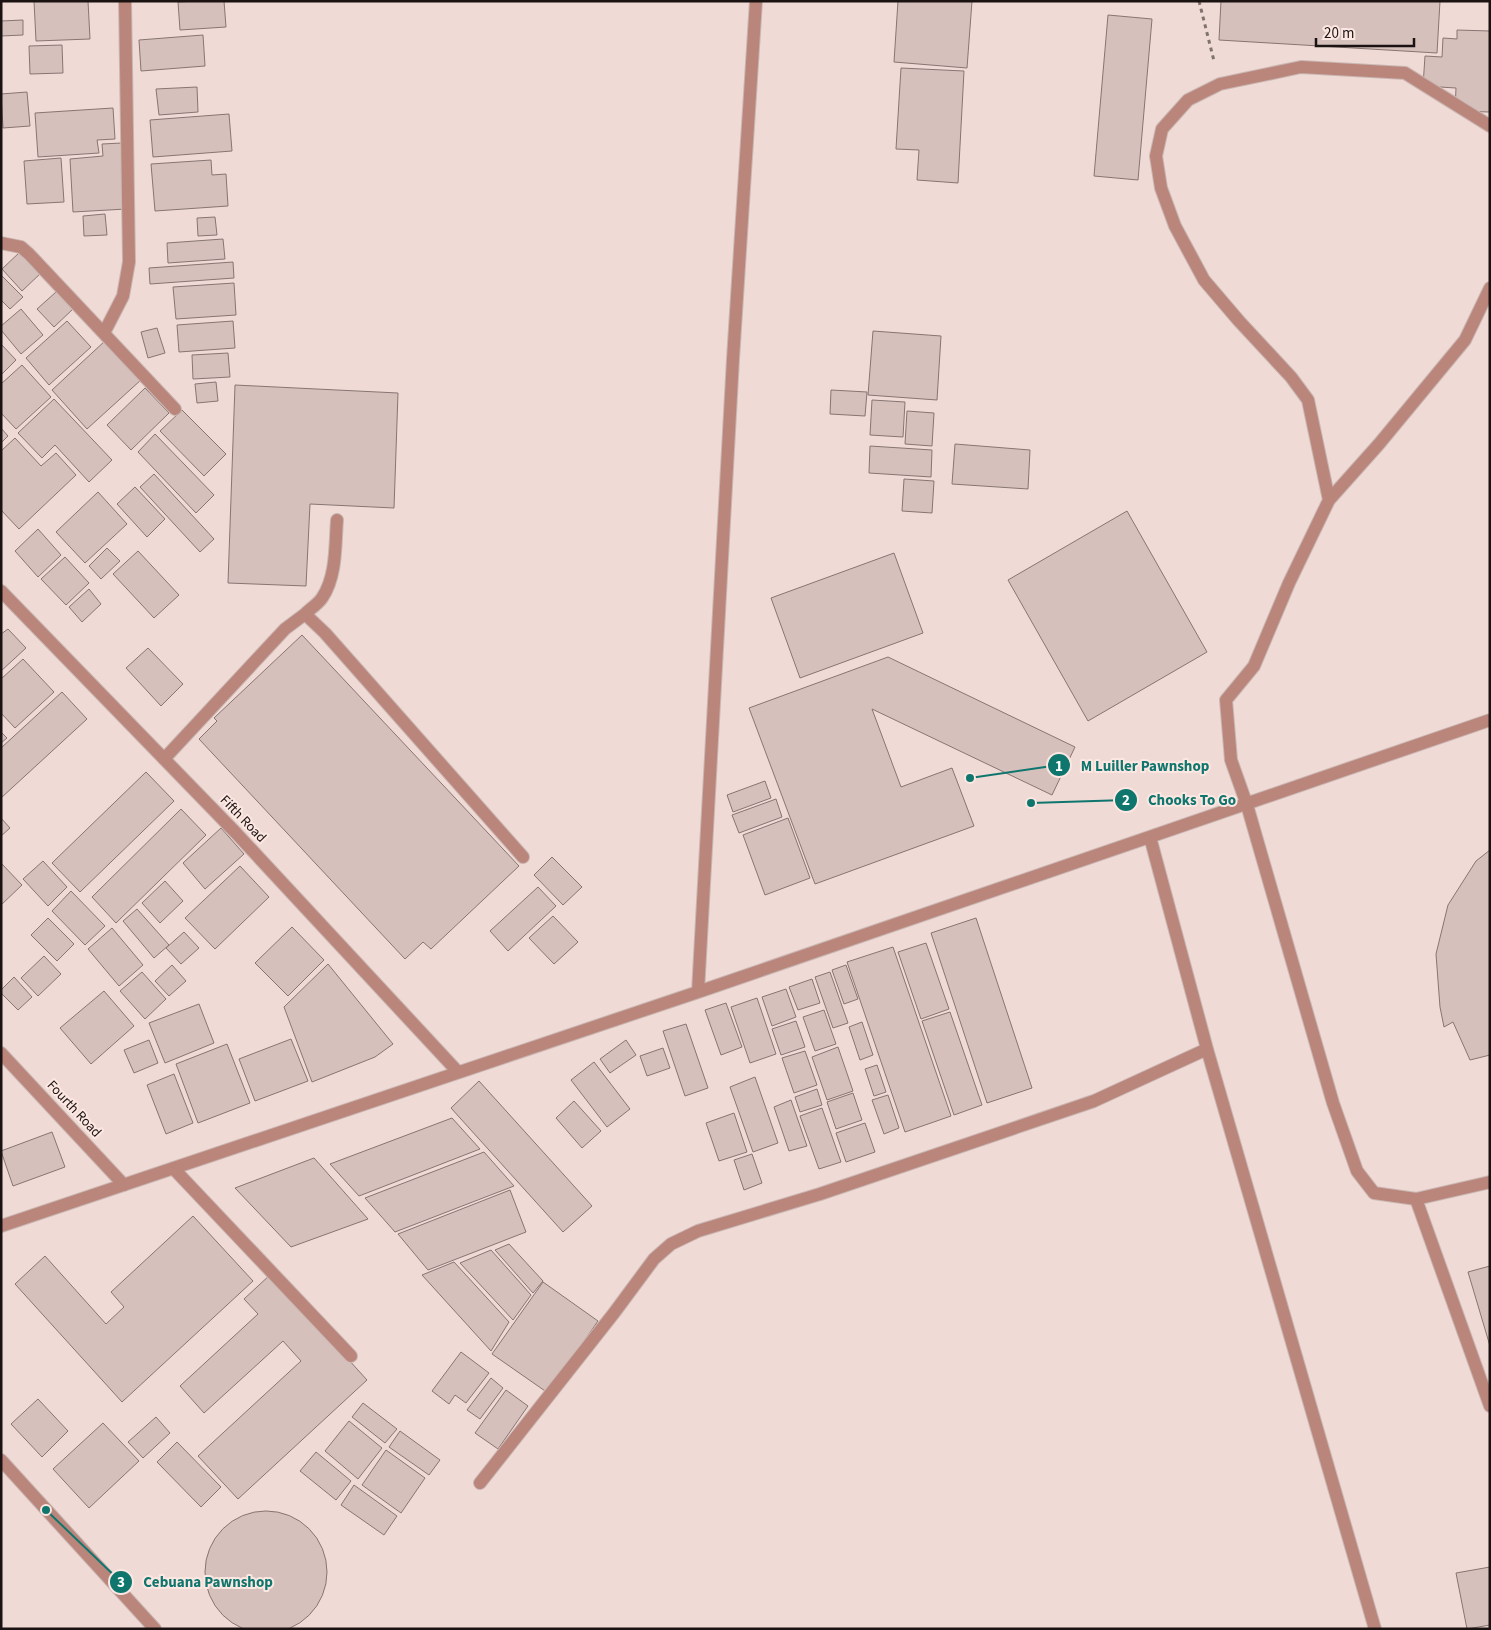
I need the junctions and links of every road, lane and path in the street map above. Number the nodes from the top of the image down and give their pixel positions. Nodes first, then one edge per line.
1 (125, 1) edge
2 (756, 1) edge
3 (1199, 1) edge
4 (1220, 84) junction
5 (1490, 126) edge
6 (1, 243) edge
7 (1490, 288) edge
8 (104, 333) junction
9 (175, 409) dead end
10 (1329, 500) junction
11 (337, 520) dead end
12 (1, 591) edge
13 (304, 614) junction
14 (1490, 720) edge
15 (164, 759) junction
16 (1247, 805) junction
17 (1150, 838) junction
18 (523, 857) dead end
19 (698, 992) junction
20 (1207, 1049) junction
21 (1, 1053) edge
22 (458, 1072) junction
23 (173, 1168) junction
24 (1490, 1182) edge
25 (124, 1185) junction
26 (1416, 1199) junction
27 (1, 1226) edge
28 (351, 1356) dead end
29 (1490, 1406) edge
30 (1, 1460) edge
31 (480, 1483) dead end
32 (155, 1629) edge
33 (1375, 1629) edge

1 - 8 street
2 - 19 street
3 - 4 path
4 - 5 street
4 - 10 street
6 - 8 street
7 - 10 street
8 - 9 street
10 - 16 street
11 - 13 street
12 - 15 street, Fifth Road
13 - 15 street
13 - 18 street
14 - 16 street
15 - 22 street, Fifth Road
16 - 17 street
16 - 26 street
17 - 19 street
17 - 20 street
19 - 22 street
20 - 31 street
20 - 33 street
21 - 25 street, Fourth Road
22 - 23 street
23 - 25 street
23 - 28 street
24 - 26 street
25 - 27 street
26 - 29 street
30 - 32 street

